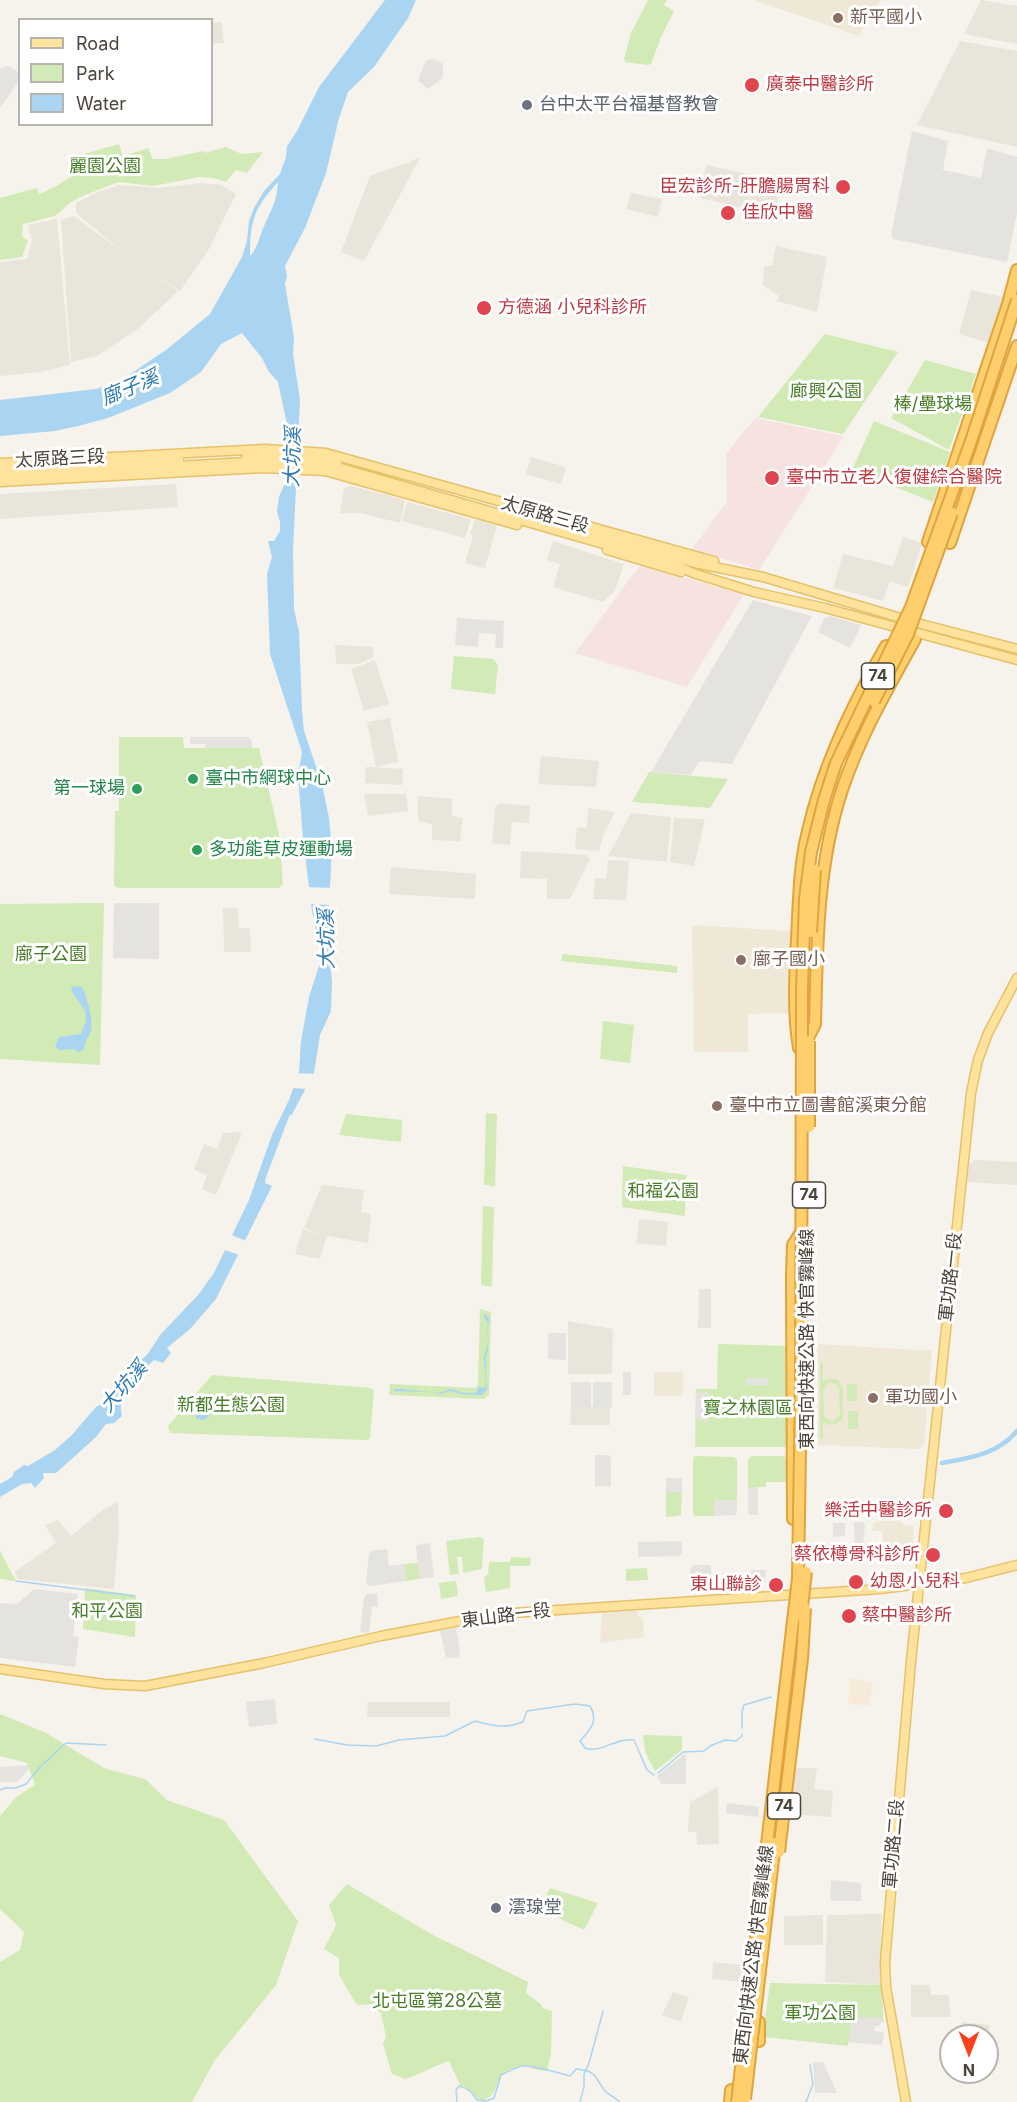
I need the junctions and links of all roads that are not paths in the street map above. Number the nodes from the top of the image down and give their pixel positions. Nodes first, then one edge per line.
1 (1017, 270) edge
2 (1017, 300) edge
3 (1017, 323) edge
4 (1017, 346) edge
5 (264, 458) junction
6 (0, 463) edge
7 (325, 463) junction
8 (0, 469) edge
9 (0, 476) edge
10 (0, 482) edge
11 (928, 542) dead end
12 (950, 543) dead end
13 (915, 639) dead end
14 (886, 646) dead end
15 (1017, 649) edge
16 (1017, 660) edge
17 (1017, 978) edge
18 (809, 1036) junction
19 (802, 1063) junction
20 (801, 1232) junction
21 (793, 1519) dead end
22 (1017, 1565) edge
23 (919, 1585) junction
24 (805, 1589) junction
25 (0, 1669) edge
26 (759, 2041) dead end
27 (748, 2099) edge
28 (737, 2102) edge
29 (906, 2102) edge

1 - 11 highway
2 - 19 highway, 東西向快速公路 快官霧峰線 / 74, bridge
3 - 18 highway, 東西向快速公路 快官霧峰線 / 74, bridge
4 - 12 highway
5 - 6 main road, 太原路三段
5 - 7 main road
5 - 7 main road
5 - 8 main road, 太原路三段
5 - 9 main road, 太原路三段
5 - 10 main road, 太原路三段
7 - 15 main road, 太原路三段
7 - 16 main road, 太原路三段
13 - 18 highway
14 - 19 highway, bridge
17 - 23 main road, 軍功路一段
18 - 24 highway, 東西向快速公路 快官霧峰線 / 74, bridge
19 - 20 highway, 東西向快速公路 快官霧峰線 / 74, bridge
20 - 21 highway, 74
20 - 28 highway, 東西向快速公路 快官霧峰線 / 74, bridge
22 - 23 main road, 東山路一段
23 - 25 main road, 東山路一段
23 - 29 main road, 軍功路二段
24 - 26 highway, 74, bridge
24 - 27 highway, 東西向快速公路 快官霧峰線 / 74, bridge

